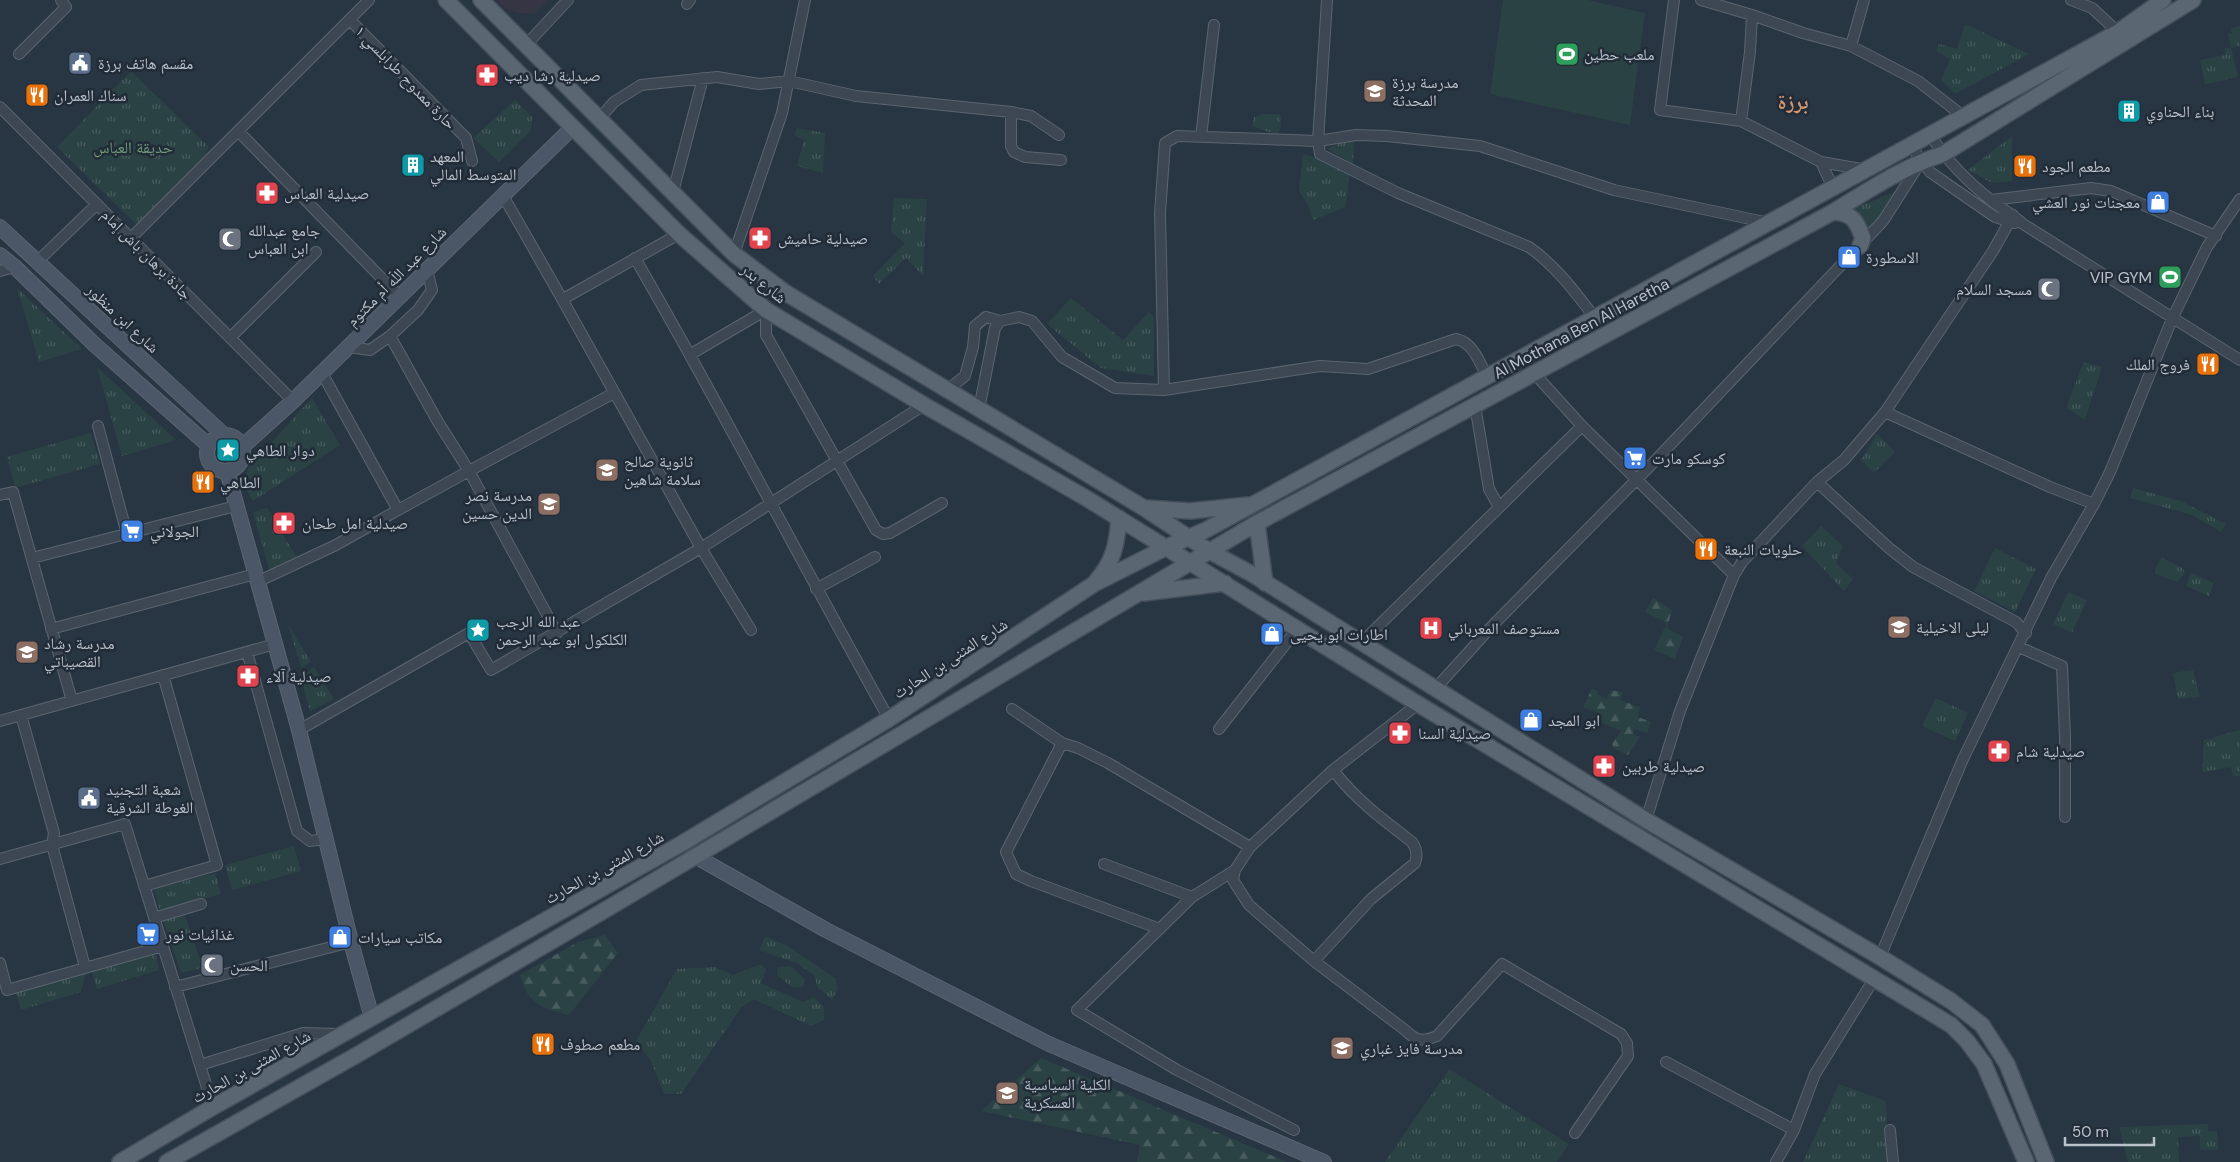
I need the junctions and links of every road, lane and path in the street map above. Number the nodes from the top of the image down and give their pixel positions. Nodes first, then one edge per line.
1 (61, 0) edge
2 (369, 0) edge
3 (446, 0) edge
4 (481, 0) edge
5 (568, 0) edge
6 (805, 0) edge
7 (1327, 0) edge
8 (1674, 0) edge
9 (1700, 0) edge
10 (1864, 0) edge
11 (2070, 0) edge
12 (2163, 0) edge
13 (2193, 0) edge
14 (1752, 15) junction
15 (350, 20) junction
16 (1214, 25) dead end
17 (2118, 32) junction
18 (526, 45) junction
19 (1851, 46) junction
20 (19, 54) dead end
21 (703, 78) junction
22 (789, 81) junction
23 (0, 107) edge
24 (1011, 112) junction
25 (1963, 116) junction
26 (600, 118) junction
27 (1741, 120) junction
28 (573, 127) junction
29 (238, 131) junction
30 (1059, 135) dead end
31 (1930, 135) junction
32 (1201, 137) junction
33 (1318, 142) junction
34 (1911, 146) junction
35 (1943, 154) junction
36 (1060, 160) dead end
37 (472, 161) dead end
38 (1921, 161) junction
39 (1821, 162) junction
40 (1867, 170) junction
41 (1832, 188) junction
42 (673, 192) junction
43 (502, 194) junction
44 (2240, 199) edge
45 (1992, 200) junction
46 (97, 204) junction
47 (1834, 212) junction
48 (2011, 219) junction
49 (1769, 223) junction
50 (0, 227) edge
51 (679, 234) junction
52 (2216, 236) junction
53 (130, 238) junction
54 (1860, 246) junction
55 (316, 252) dead end
56 (734, 254) junction
57 (0, 255) edge
58 (635, 258) junction
59 (37, 262) junction
60 (15, 267) junction
61 (427, 270) junction
62 (0, 271) edge
63 (400, 297) junction
64 (563, 298) junction
65 (766, 310) junction
66 (1595, 318) junction
67 (2172, 319) junction
68 (1000, 320) junction
69 (390, 336) junction
70 (230, 338) junction
71 (349, 347) junction
72 (691, 354) junction
73 (2240, 360) edge
74 (322, 373) junction
75 (1534, 373) junction
76 (1488, 377) junction
77 (947, 390) junction
78 (1164, 390) junction
79 (614, 393) junction
80 (294, 401) junction
81 (924, 405) junction
82 (1475, 405) junction
83 (979, 409) junction
84 (1885, 412) junction
85 (98, 426) dead end
86 (1582, 426) junction
87 (223, 434) junction
88 (208, 445) junction
89 (242, 447) junction
90 (837, 460) junction
91 (469, 471) junction
92 (227, 472) junction
93 (1636, 480) junction
94 (1098, 482) junction
95 (1818, 482) junction
96 (0, 495) edge
97 (1086, 498) junction
98 (942, 503) dead end
99 (772, 504) junction
100 (2094, 504) junction
101 (1254, 505) junction
102 (236, 506) junction
103 (1499, 507) junction
104 (1144, 508) junction
105 (398, 510) junction
106 (1119, 518) junction
107 (1257, 523) junction
108 (127, 534) junction
109 (1189, 538) junction
110 (1167, 547) junction
111 (701, 548) junction
112 (1209, 551) junction
113 (875, 557) dead end
114 (32, 558) junction
115 (1191, 563) junction
116 (1734, 575) junction
117 (256, 578) junction
118 (1225, 583) junction
119 (1266, 583) junction
120 (1094, 584) junction
121 (816, 589) junction
122 (1133, 595) junction
123 (1298, 628) junction
124 (51, 629) junction
125 (751, 630) dead end
126 (557, 633) junction
127 (2026, 633) junction
128 (1361, 643) junction
129 (275, 644) junction
130 (2019, 647) junction
131 (247, 652) junction
132 (163, 675) junction
133 (1435, 688) junction
134 (72, 701) junction
135 (1418, 704) junction
136 (1012, 709) dead end
137 (21, 715) junction
138 (889, 719) junction
139 (0, 721) edge
140 (1219, 729) dead end
141 (299, 730) junction
142 (1062, 743) junction
143 (1333, 770) junction
144 (2065, 817) dead end
145 (1646, 820) junction
146 (326, 839) junction
147 (52, 845) junction
148 (1250, 847) junction
149 (695, 856) junction
150 (0, 860) edge
151 (1104, 864) dead end
152 (1235, 870) junction
153 (144, 886) junction
154 (1192, 897) junction
155 (201, 904) dead end
156 (1805, 914) junction
157 (154, 918) junction
158 (1160, 929) junction
159 (1795, 932) junction
160 (351, 942) junction
161 (163, 946) junction
162 (1880, 957) junction
163 (1314, 961) junction
164 (85, 967) junction
165 (1, 969) edge
166 (1874, 979) junction
167 (175, 987) junction
168 (372, 1018) junction
169 (343, 1034) junction
170 (1666, 1062) dead end
171 (200, 1065) junction
172 (213, 1107) junction
173 (1294, 1130) dead end
174 (1794, 1130) junction
175 (1890, 1130) dead end
176 (1575, 1133) dead end
177 (120, 1162) edge
178 (167, 1162) edge
179 (1324, 1162) edge
180 (1776, 1162) edge
181 (1892, 1162) edge
182 (2026, 1162) edge
183 (2046, 1162) edge

1 - 20 street
2 - 15 street
3 - 28 main road, شارع بدر
4 - 18 main road, شارع بدر
5 - 18 street
6 - 22 street
7 - 33 street
8 - 27 street
9 - 14 street
10 - 19 street
11 - 17 street
12 - 17 main road
13 - 35 main road, Al Mothana Ben Al Haretha
14 - 19 street
14 - 27 street
15 - 29 street
15 - 37 street, حارة ممدوح طرابلسي ١
16 - 32 street
17 - 25 main road
18 - 26 main road, شارع بدر
19 - 25 street
21 - 22 street
21 - 26 street
21 - 42 street
22 - 24 street
22 - 56 street
23 - 46 street, جادة برهان باش إمام
24 - 30 street
24 - 36 street
25 - 31 main road
26 - 42 main road, شارع بدر
27 - 39 street
28 - 43 main road, شارع عبد اللّه أم مكتوم
28 - 51 main road, شارع بدر
29 - 53 street
29 - 63 street
31 - 34 main road
31 - 35 street
32 - 33 street
32 - 78 street
33 - 49 street
33 - 66 street
34 - 38 street
34 - 40 main road
35 - 38 main road, Al Mothana Ben Al Haretha
35 - 45 street
38 - 47 main road, Al Mothana Ben Al Haretha
38 - 48 street
38 - 54 street
39 - 40 street
39 - 41 street
40 - 41 main road
41 - 49 main road
42 - 56 main road, شارع بدر
43 - 61 main road, شارع عبد اللّه أم مكتوم
43 - 64 street
44 - 52 street
45 - 48 street
45 - 52 street
46 - 53 street, جادة برهان باش إمام
46 - 59 street
47 - 54 main road
47 - 75 main road, Al Mothana Ben Al Haretha
48 - 67 street
48 - 84 street
49 - 66 main road
50 - 59 main road, شارع ابن منظور
51 - 58 street
51 - 65 main road, شارع بدر
52 - 67 street
53 - 70 street, جادة برهان باش إمام
54 - 93 street
55 - 70 street
56 - 77 main road, شارع بدر
57 - 60 main road
58 - 64 street
58 - 72 street
59 - 87 main road, شارع ابن منظور
60 - 62 street
60 - 88 main road
61 - 63 main road, شارع عبد اللّه أم مكتوم
61 - 69 street
63 - 71 main road, شارع عبد اللّه أم مكتوم
64 - 79 street
65 - 72 street
65 - 81 main road, شارع بدر
65 - 90 street
66 - 76 main road
67 - 73 street
67 - 100 street
68 - 77 street
68 - 78 street
68 - 83 street
69 - 71 street
69 - 91 street
70 - 80 street, جادة برهان باش إمام
71 - 74 main road, شارع عبد اللّه أم مكتوم
72 - 99 street
74 - 80 main road, شارع عبد اللّه أم مكتوم
74 - 105 street
75 - 82 main road, Al Mothana Ben Al Haretha
75 - 86 street
76 - 78 street
76 - 101 main road
77 - 83 main road, شارع بدر
79 - 91 street
79 - 111 street
80 - 89 main road, شارع عبد اللّه أم مكتوم
81 - 90 street
81 - 97 main road, شارع بدر
82 - 103 street
82 - 107 main road, Al Mothana Ben Al Haretha
83 - 94 main road, شارع بدر
84 - 95 street
84 - 100 street
85 - 108 street
86 - 93 street
86 - 103 street
87 - 88 main road
87 - 89 main road
88 - 92 main road
89 - 92 main road
90 - 98 street
90 - 99 street
91 - 105 street
91 - 126 street
92 - 102 main road
93 - 116 street
93 - 133 street
94 - 97 main road
94 - 104 main road, شارع بدر
95 - 116 street
95 - 127 street
96 - 114 street
97 - 106 main road, شارع بدر
99 - 111 street
99 - 121 street
100 - 127 street
101 - 104 main road
101 - 109 main road
102 - 108 street
102 - 117 main road
103 - 128 street
104 - 109 main road, شارع بدر
105 - 117 street
106 - 110 main road, شارع بدر
106 - 120 main road
107 - 112 main road, Al Mothana Ben Al Haretha
107 - 119 main road
108 - 114 street
109 - 110 main road
109 - 112 main road, شارع بدر
110 - 115 main road, شارع بدر
110 - 120 main road
111 - 125 street
111 - 126 street
112 - 115 main road, Al Mothana Ben Al Haretha
112 - 119 main road, شارع بدر
113 - 121 street
114 - 124 street
115 - 118 main road, شارع بدر
115 - 122 main road, Al Mothana Ben Al Haretha
116 - 145 street
117 - 124 street
117 - 129 main road
118 - 122 main road
118 - 123 main road, شارع بدر
119 - 128 main road, شارع بدر
120 - 138 main road, شارع المثنى بن الحارث
121 - 138 street
122 - 149 main road
123 - 135 main road, شارع بدر
123 - 140 street
124 - 134 street
126 - 141 street
127 - 130 street
128 - 133 main road, شارع بدر
129 - 131 street
129 - 141 main road
130 - 144 street
130 - 162 street
131 - 132 street
131 - 146 street
132 - 134 street
132 - 153 street
133 - 135 main road
133 - 145 main road, شارع بدر
134 - 137 street
135 - 143 street
135 - 159 main road, شارع بدر
136 - 142 street
137 - 139 street
137 - 147 street
138 - 168 main road, شارع المثنى بن الحارث
141 - 146 main road
142 - 148 street
142 - 158 street
143 - 148 street
143 - 163 street
145 - 156 main road, شارع بدر
146 - 160 main road
147 - 150 street
147 - 153 street
147 - 164 street
148 - 152 street
149 - 178 main road
149 - 179 main road
151 - 154 street
152 - 154 street
152 - 163 street
153 - 157 street
154 - 158 street
155 - 157 street
156 - 159 main road
156 - 162 main road, شارع بدر
157 - 161 street
158 - 173 street
159 - 166 main road, شارع بدر
160 - 167 street
160 - 168 main road
161 - 164 street
161 - 167 street
162 - 183 main road, شارع بدر
163 - 176 street
164 - 165 street
166 - 174 street
166 - 182 main road, شارع بدر
167 - 171 street
168 - 169 main road, شارع المثنى بن الحارث
169 - 171 street
169 - 172 main road, شارع المثنى بن الحارث
170 - 174 street
171 - 172 street
172 - 177 main road, شارع المثنى بن الحارث
174 - 180 street
175 - 181 street

